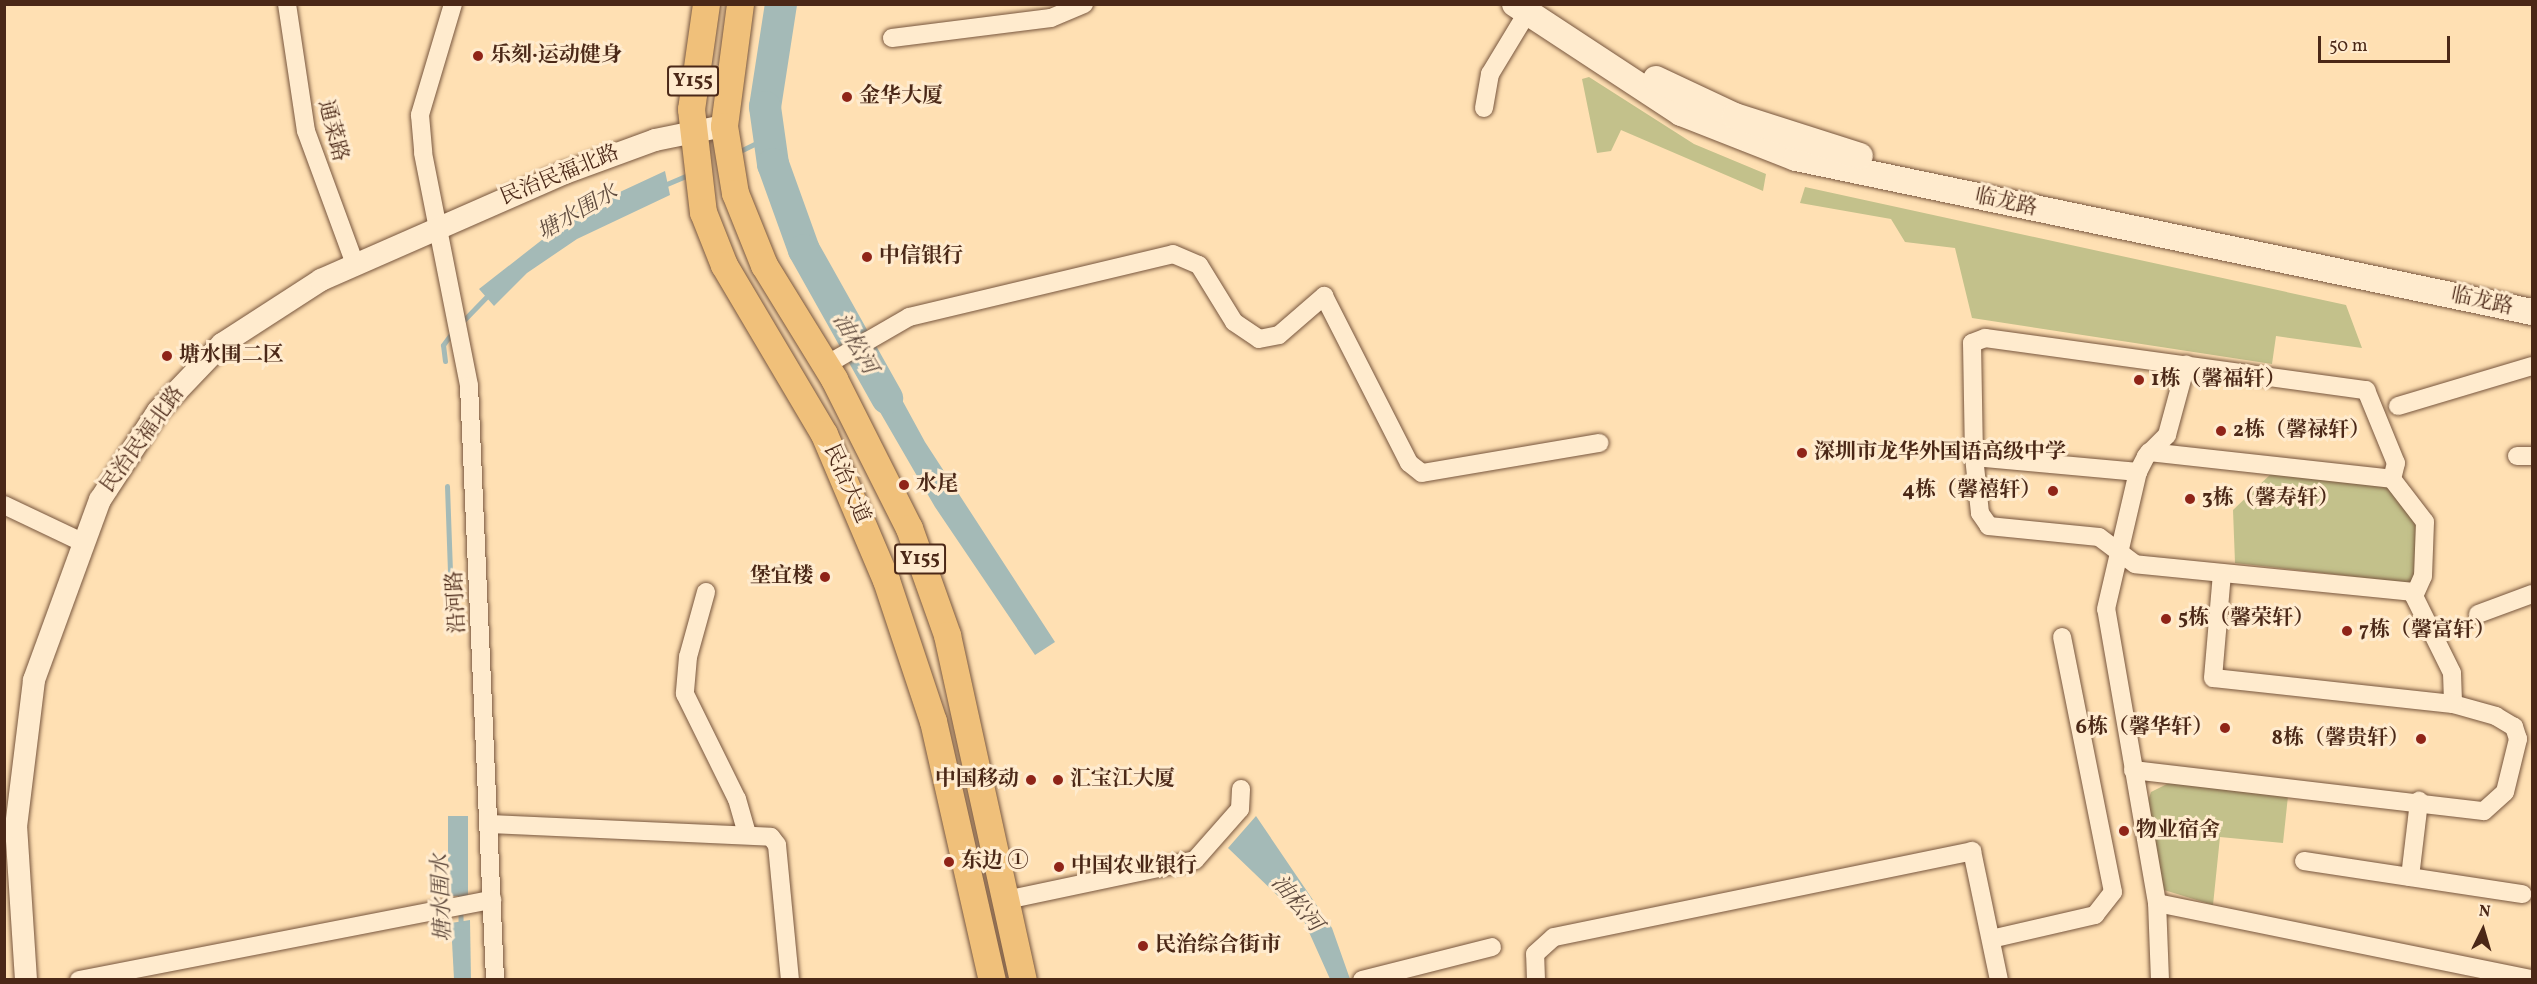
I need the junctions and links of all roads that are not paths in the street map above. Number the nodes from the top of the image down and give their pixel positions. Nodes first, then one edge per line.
1 (287, 4) edge
2 (453, 4) edge
3 (706, 4) edge
4 (740, 4) edge
5 (1084, 4) edge
6 (1529, 7) edge
7 (892, 38) dead end
8 (1484, 108) dead end
9 (725, 135) junction
10 (693, 145) junction
11 (437, 226) junction
12 (355, 264) junction
13 (2532, 295) edge
14 (2532, 312) edge
15 (836, 358) junction
16 (2186, 365) junction
17 (2532, 366) edge
18 (2398, 406) dead end
19 (1599, 442) dead end
20 (2149, 452) junction
21 (1974, 457) junction
22 (2138, 472) junction
23 (2392, 479) junction
24 (4, 505) edge
25 (82, 542) junction
26 (2119, 551) junction
27 (2222, 573) junction
28 (706, 592) dead end
29 (2414, 592) junction
30 (2532, 594) edge
31 (2478, 614) dead end
32 (2062, 637) dead end
33 (2453, 704) junction
34 (2133, 770) junction
35 (1241, 789) dead end
36 (2418, 801) junction
37 (490, 824) junction
38 (747, 834) junction
39 (2304, 861) dead end
40 (2410, 877) junction
41 (2523, 894) dead end
42 (1006, 900) junction
43 (487, 901) junction
44 (2157, 903) junction
45 (1991, 939) junction
46 (1492, 947) dead end
47 (2532, 979) edge
48 (26, 980) edge
49 (79, 980) edge
50 (495, 980) edge
51 (790, 980) edge
52 (992, 980) edge
53 (1023, 980) edge
54 (1362, 980) edge
55 (1536, 980) edge
56 (2000, 980) edge
57 (2160, 980) edge

1 - 12 street, 通菜路
2 - 11 street, 沿河路
3 - 10 main road, 民治大道 / Y155
4 - 9 main road, 民治大道 / Y155
5 - 7 street
6 - 8 street
6 - 13 main road, 临龙路
6 - 14 main road, 临龙路
9 - 10 street, 民治民福北路
9 - 15 main road, 民治大道 / Y155
10 - 11 street, 民治民福北路
10 - 52 main road, 民治大道 / Y155
11 - 12 street, 民治民福北路
11 - 37 street, 沿河路
12 - 25 street, 民治民福北路
15 - 19 street
15 - 42 main road, 民治大道 / Y155
16 - 20 street
16 - 21 street
16 - 23 street
17 - 18 street
20 - 22 street
20 - 23 street
21 - 22 street
21 - 26 street
22 - 26 street
23 - 29 street
24 - 25 street
25 - 48 street, 民治民福北路
26 - 27 street
26 - 34 street
27 - 29 street
27 - 33 street
28 - 38 street
29 - 33 street
30 - 31 street
32 - 45 street
33 - 36 street
34 - 36 street
34 - 44 street
35 - 42 street
36 - 40 street
37 - 38 street
37 - 43 street, 沿河路
38 - 51 street
39 - 40 street
40 - 41 street
42 - 53 main road, 民治大道 / Y155
43 - 49 street
43 - 50 street, 沿河路
44 - 47 street
44 - 57 street
45 - 55 street
45 - 56 street
46 - 54 street

